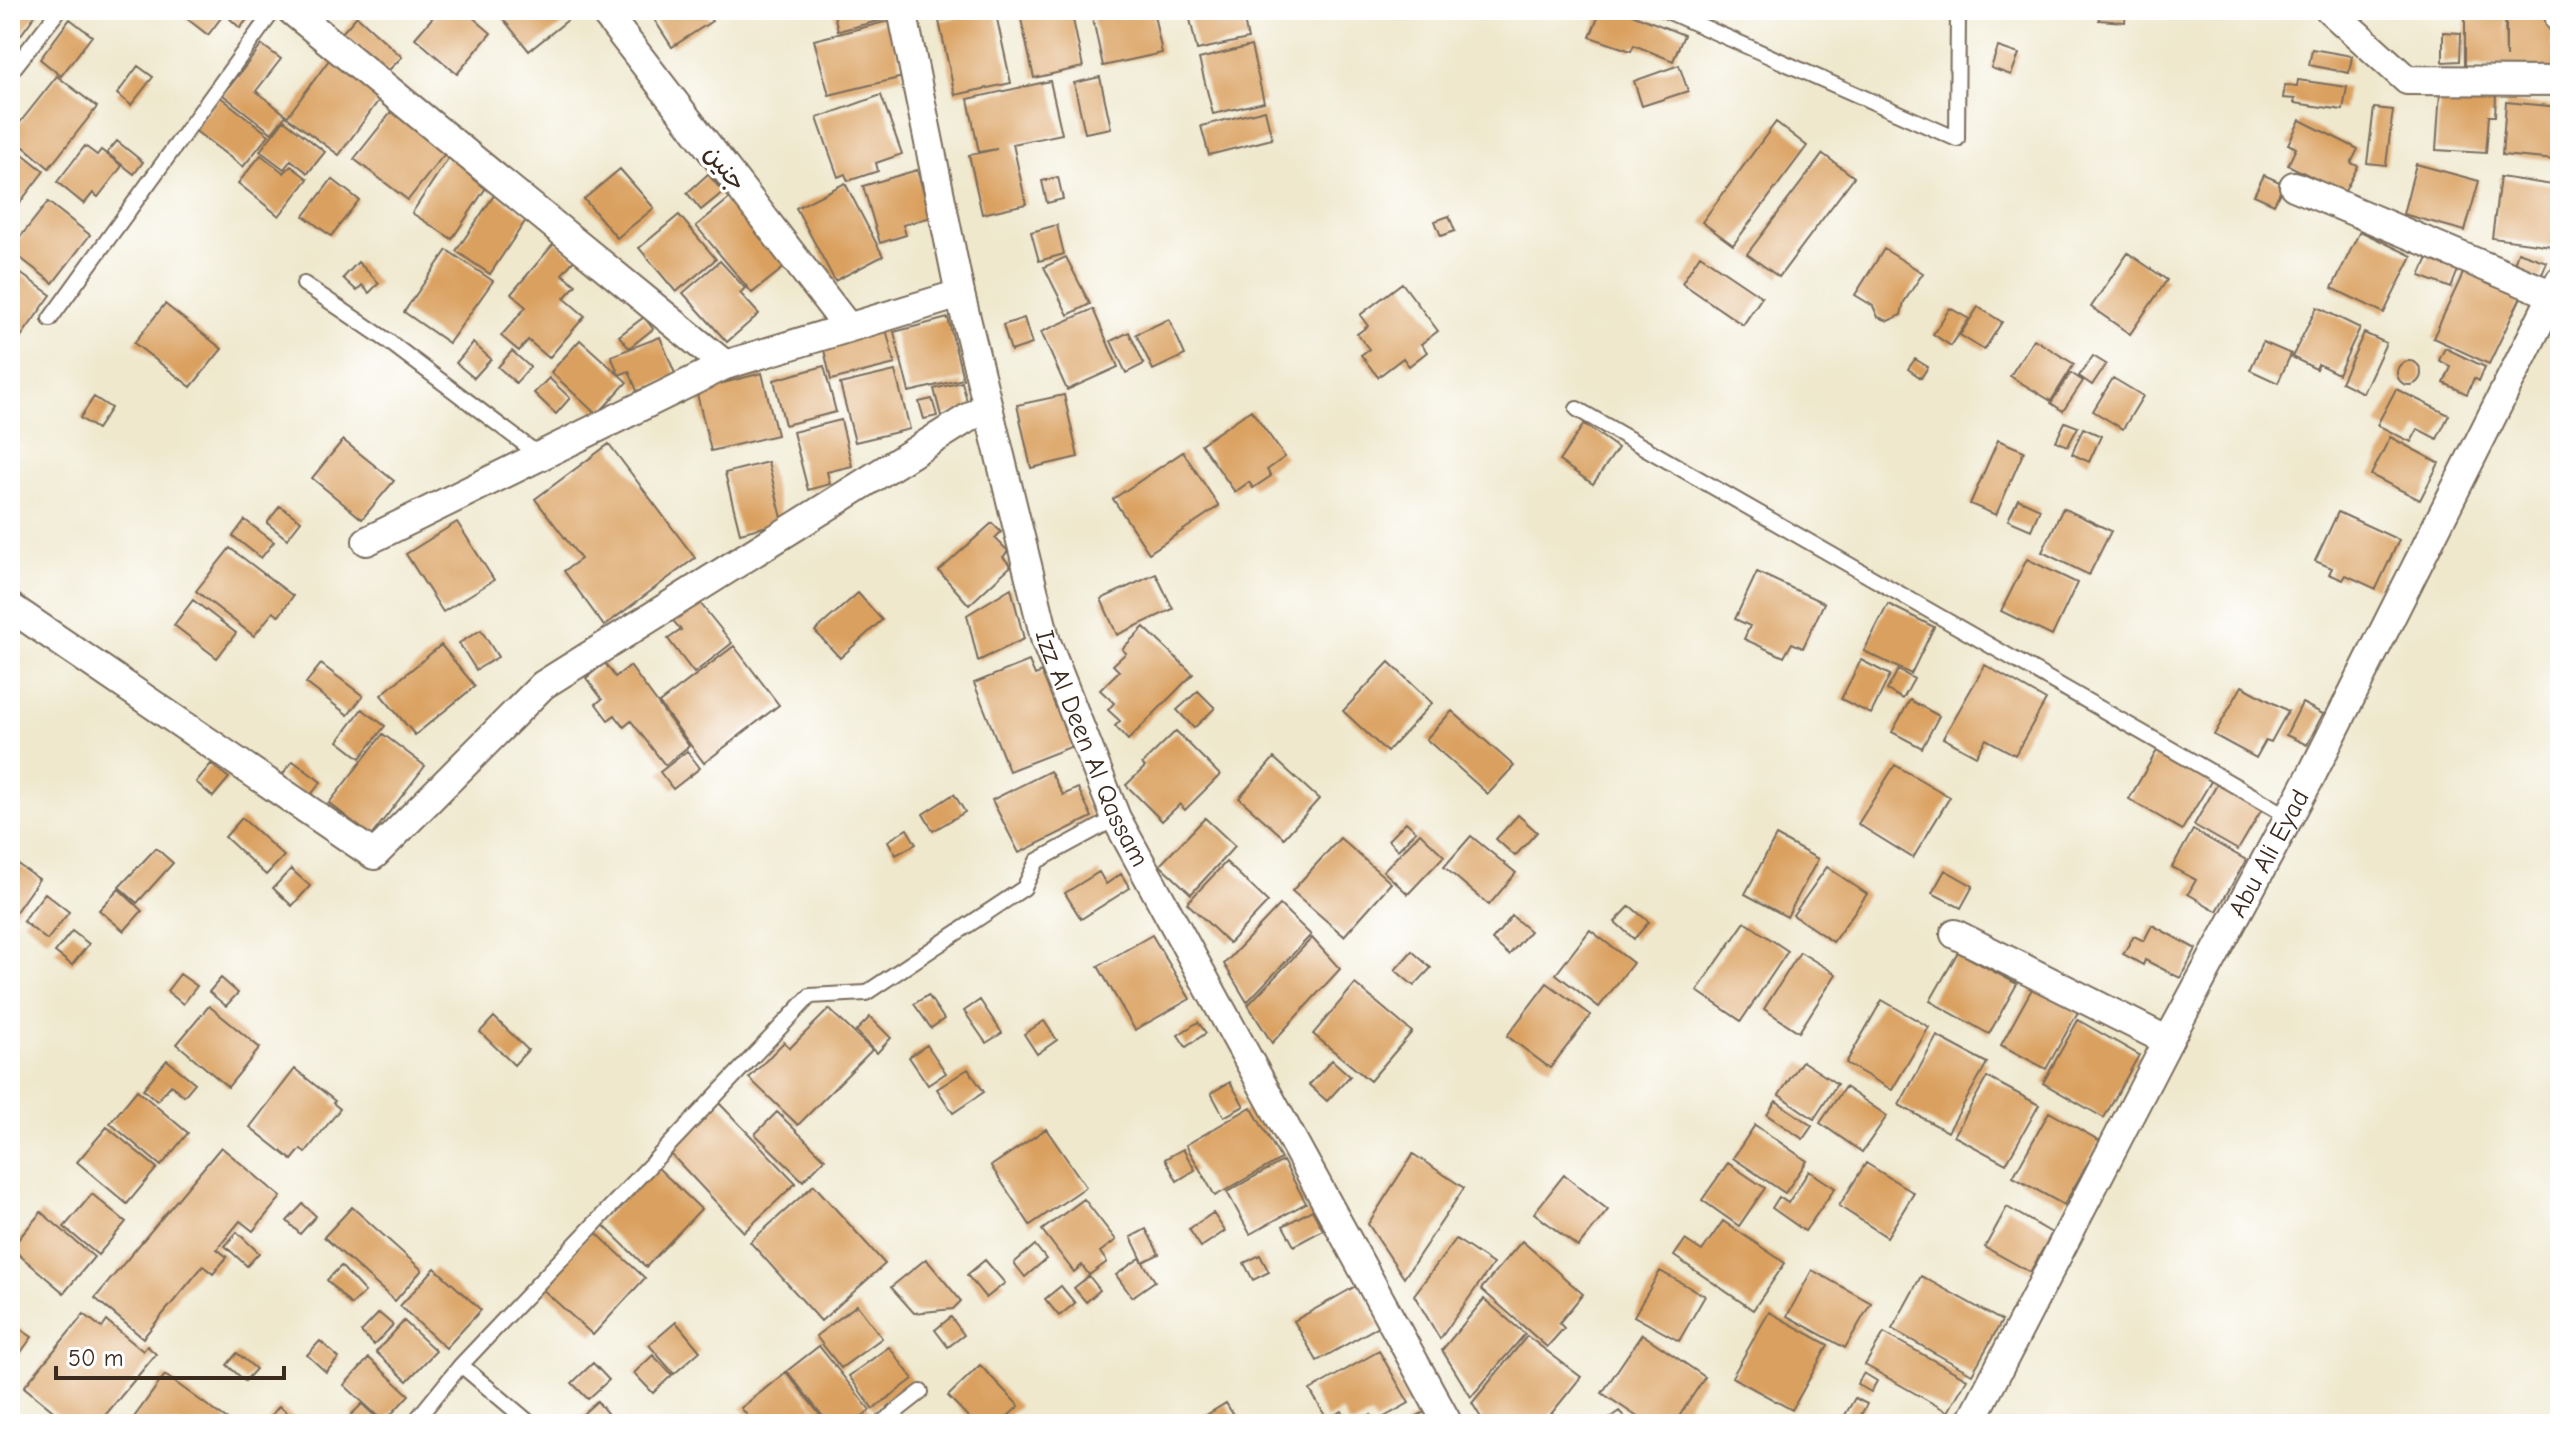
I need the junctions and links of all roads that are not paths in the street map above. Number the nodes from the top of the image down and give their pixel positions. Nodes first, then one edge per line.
1 (59, 10) edge
2 (274, 10) edge
3 (291, 10) edge
4 (603, 10) edge
5 (902, 10) edge
6 (1665, 10) edge
7 (1958, 10) edge
8 (2330, 10) edge
9 (2559, 10) edge
10 (2560, 19) edge
11 (10, 73) edge
12 (2560, 81) edge
13 (2294, 186) dead end
14 (304, 284) dead end
15 (2556, 288) edge
16 (960, 294) junction
17 (50, 319) dead end
18 (847, 326) junction
19 (725, 365) junction
20 (987, 406) junction
21 (1577, 409) dead end
22 (539, 455) junction
23 (367, 541) dead end
24 (10, 607) edge
25 (2288, 816) junction
26 (1116, 818) junction
27 (1955, 934) dead end
28 (2168, 1041) junction
29 (461, 1365) junction
30 (921, 1392) dead end
31 (413, 1424) edge
32 (531, 1424) edge
33 (880, 1424) edge
34 (1448, 1424) edge
35 (1970, 1424) edge

1 - 11 lane
2 - 17 lane
3 - 19 street
4 - 18 street, جنين
5 - 16 street, Izz Al Deen Al Qassam
6 - 7 lane
8 - 12 street
9 - 10 street
13 - 15 street
14 - 22 lane
15 - 25 street, Abu Ali Eyad
16 - 18 street
16 - 20 street, Izz Al Deen Al Qassam
18 - 19 street
19 - 22 street
20 - 24 street
20 - 26 street, Izz Al Deen Al Qassam
21 - 25 lane
22 - 23 street
25 - 28 street, Abu Ali Eyad
26 - 29 lane
26 - 34 street, Izz Al Deen Al Qassam
27 - 28 street
28 - 35 street, Abu Ali Eyad
29 - 31 lane
29 - 32 lane
30 - 33 lane

